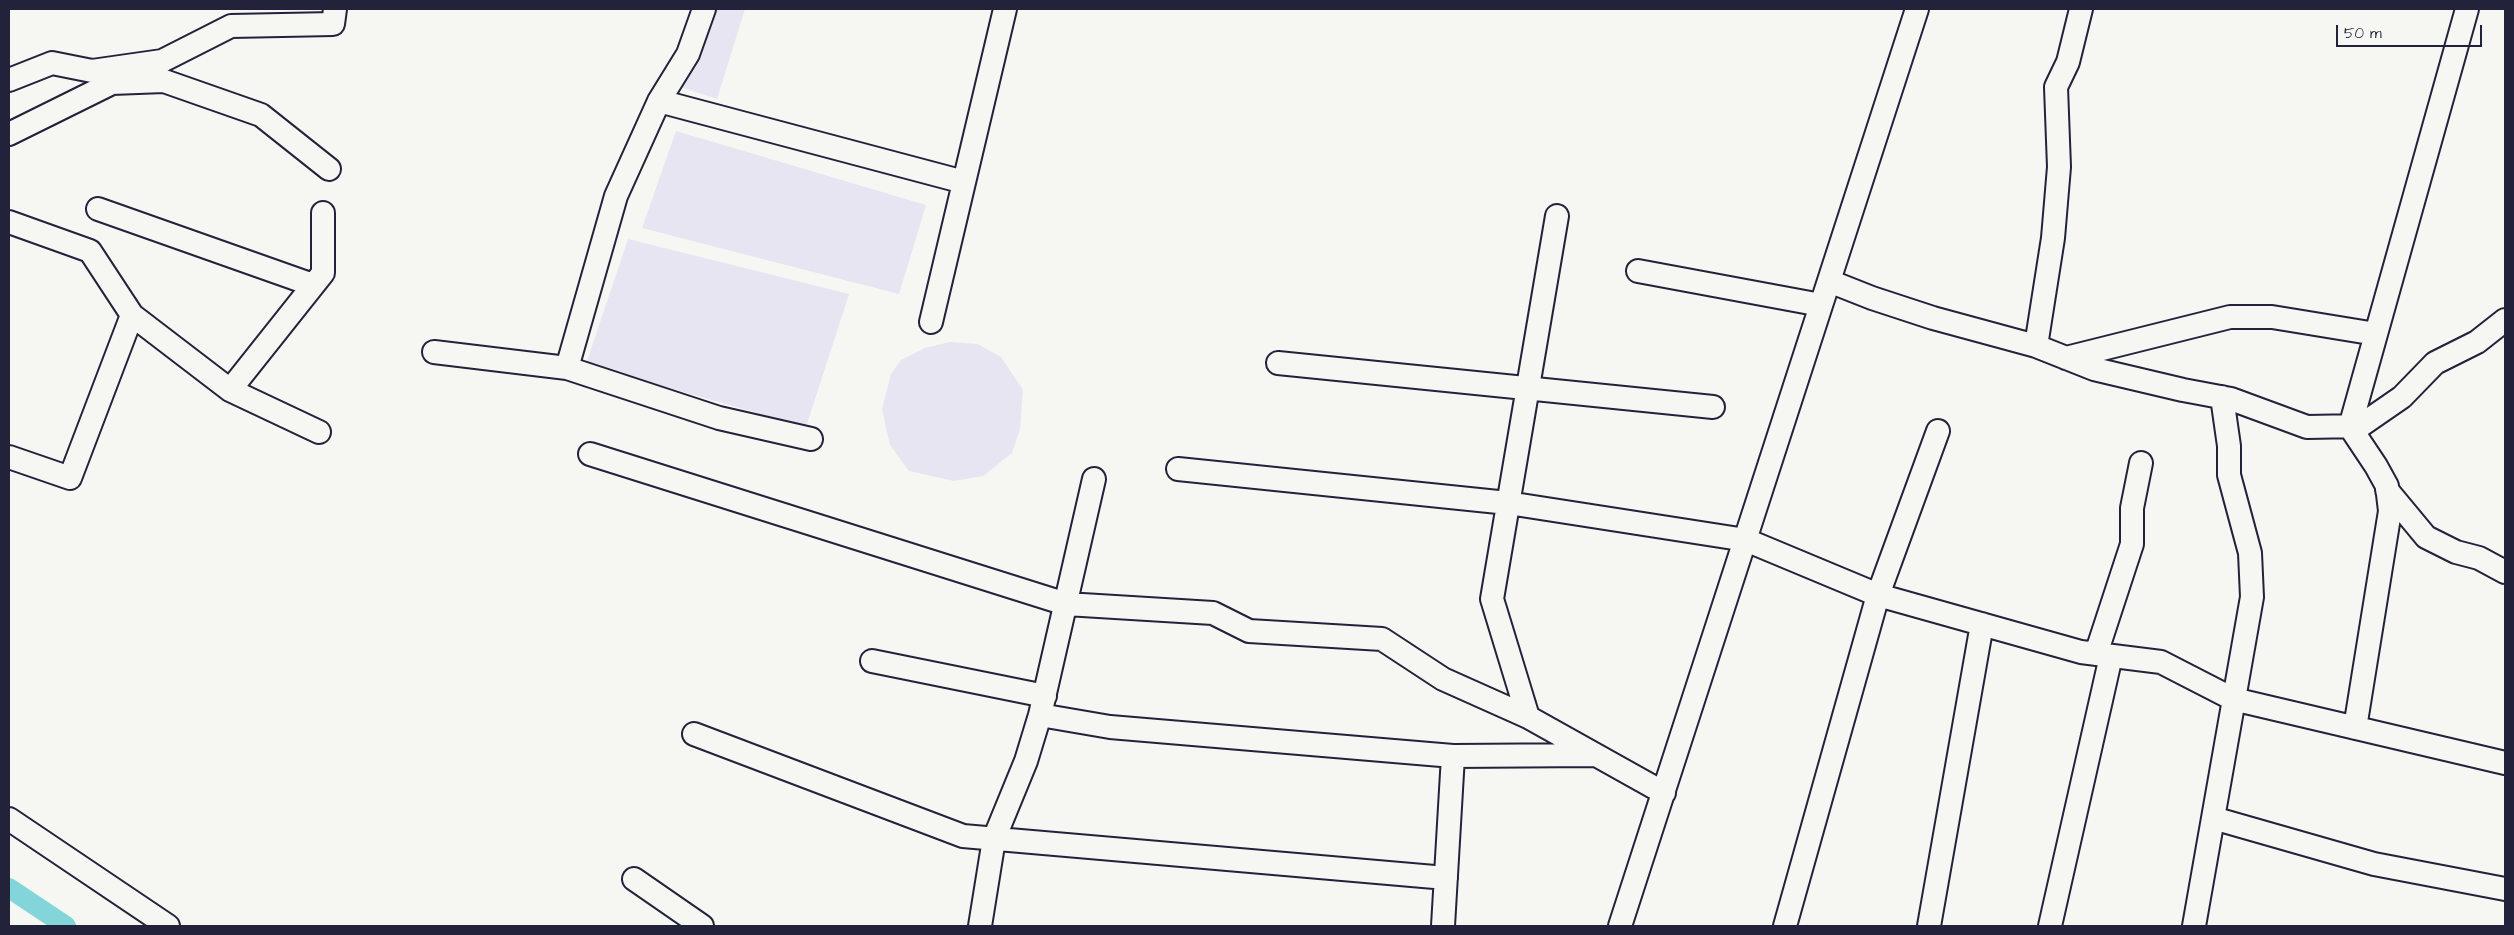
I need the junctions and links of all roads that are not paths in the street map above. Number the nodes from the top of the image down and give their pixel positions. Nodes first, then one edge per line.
1 (336, 9) edge
2 (704, 9) edge
3 (1005, 9) edge
4 (1917, 9) edge
5 (2081, 9) edge
6 (2467, 9) edge
7 (9, 80) edge
8 (659, 101) junction
9 (9, 134) edge
10 (329, 169) dead end
11 (964, 182) junction
12 (98, 209) dead end
13 (323, 213) dead end
14 (1557, 216) dead end
15 (9, 222) edge
16 (1638, 271) dead end
17 (1829, 281) junction
18 (313, 286) junction
19 (1821, 306) junction
20 (132, 314) junction
21 (2505, 320) edge
22 (932, 322) dead end
23 (2376, 334) junction
24 (2036, 346) junction
25 (434, 352) dead end
26 (2066, 358) junction
27 (1278, 363) dead end
28 (567, 368) junction
29 (1528, 386) junction
30 (230, 390) junction
31 (2222, 397) junction
32 (1713, 407) dead end
33 (2350, 427) junction
34 (1938, 431) dead end
35 (319, 432) dead end
36 (812, 439) dead end
37 (590, 454) dead end
38 (9, 457) edge
39 (2141, 463) dead end
40 (1178, 469) dead end
41 (1094, 479) dead end
42 (2387, 490) junction
43 (1508, 503) junction
44 (1746, 540) junction
45 (2505, 572) edge
46 (1878, 595) junction
47 (1066, 604) junction
48 (1982, 624) junction
49 (2104, 655) junction
50 (872, 661) dead end
51 (2233, 699) junction
52 (1042, 706) junction
53 (1528, 717) junction
54 (2355, 728) junction
55 (694, 734) dead end
56 (1595, 755) junction
57 (1453, 756) junction
58 (2505, 764) edge
59 (1664, 793) junction
60 (2213, 818) junction
61 (9, 820) edge
62 (994, 839) junction
63 (1446, 878) junction
64 (634, 879) dead end
65 (2505, 889) edge
66 (168, 926) edge
67 (702, 926) edge
68 (980, 926) edge
69 (1443, 926) edge
70 (1620, 926) edge
71 (1785, 926) edge
72 (1929, 926) edge
73 (2050, 926) edge
74 (2194, 926) edge

1 - 7 street
2 - 8 street
3 - 11 street
4 - 17 street
5 - 24 street
6 - 23 street
8 - 11 street
8 - 28 street
9 - 10 street
11 - 22 street
12 - 18 street
13 - 18 street
14 - 29 street
15 - 20 street
16 - 19 street
17 - 19 street
17 - 24 street
18 - 30 street
19 - 44 street
20 - 30 street
20 - 38 street
21 - 33 street
23 - 26 street
23 - 33 street
24 - 26 street
25 - 28 street
26 - 31 street
27 - 29 street
28 - 36 street
29 - 32 street
29 - 43 street
30 - 35 street
31 - 33 street
31 - 51 street
33 - 42 street
34 - 46 street
37 - 47 street
39 - 49 street
40 - 43 street
41 - 47 street
42 - 45 street
42 - 54 street
43 - 44 street
43 - 53 street
44 - 46 street
44 - 59 street
46 - 48 street
46 - 71 street
47 - 52 street
47 - 53 street
48 - 49 street
48 - 72 street
49 - 51 street
49 - 73 street
50 - 52 street
51 - 54 street
51 - 60 street
52 - 57 street
52 - 62 street
53 - 56 street
54 - 58 street
55 - 62 street
56 - 57 street
56 - 59 street
57 - 63 street
59 - 70 street
60 - 65 street
60 - 74 street
61 - 66 street
62 - 63 street
62 - 68 street
63 - 69 street
64 - 67 street

